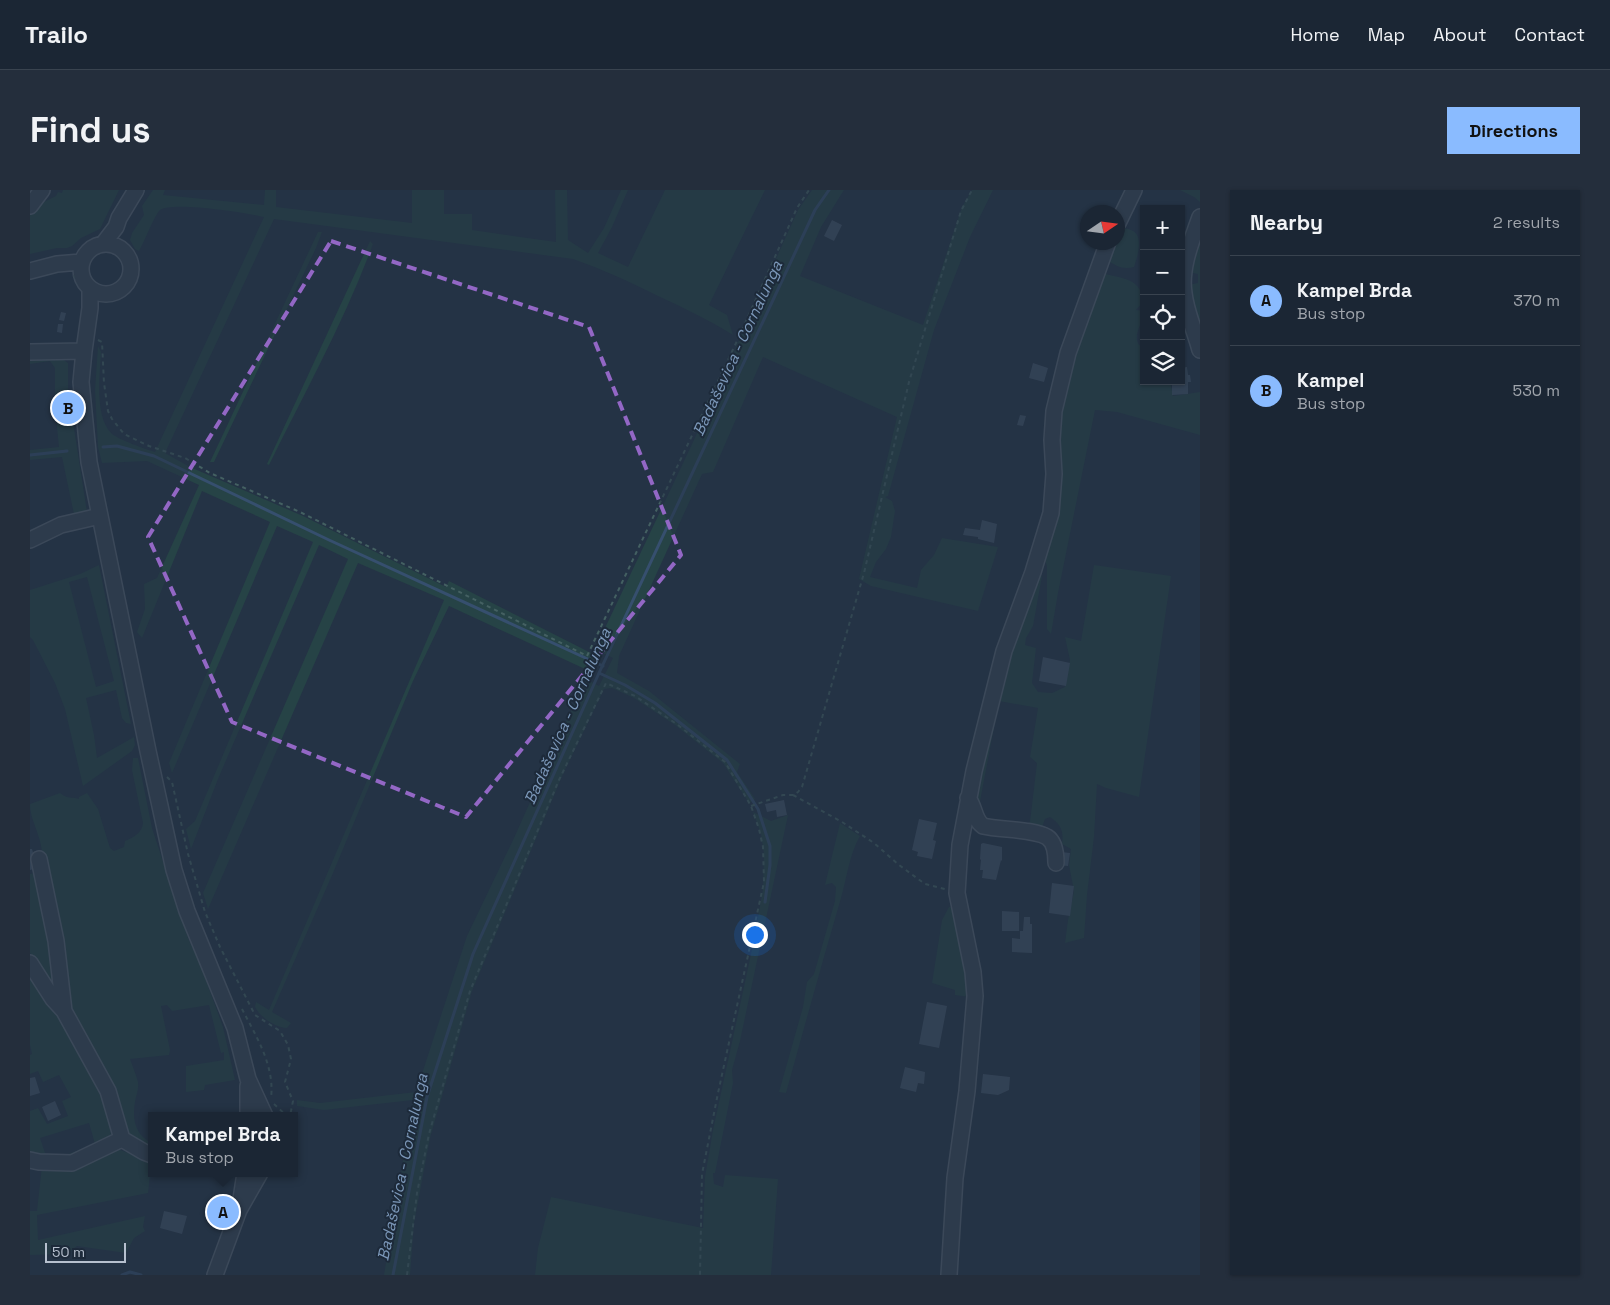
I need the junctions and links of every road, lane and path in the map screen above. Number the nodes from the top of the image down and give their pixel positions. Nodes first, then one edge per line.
1 (42, 190) edge
2 (136, 190) edge
3 (809, 190) edge
4 (972, 190) edge
5 (1134, 190) edge
6 (30, 206) edge
7 (1125, 209) edge
8 (1200, 217) edge
9 (116, 227) junction
10 (98, 242) junction
11 (119, 247) junction
12 (1105, 250) edge
13 (78, 262) junction
14 (30, 271) edge
15 (85, 288) junction
16 (104, 295) junction
17 (90, 308) junction
18 (95, 338) junction
19 (91, 350) junction
20 (1200, 350) edge
21 (30, 352) edge
22 (100, 516) junction
23 (30, 540) edge
24 (167, 777) dead end
25 (793, 794) junction
26 (968, 798) junction
27 (751, 806) junction
28 (39, 859) dead end
29 (1056, 863) dead end
30 (957, 893) junction
31 (30, 963) edge
32 (240, 1005) dead end
33 (64, 1011) junction
34 (248, 1079) junction
35 (248, 1112) edge
36 (263, 1112) edge
37 (284, 1112) edge
38 (289, 1112) edge
39 (122, 1139) junction
40 (148, 1154) edge
41 (30, 1160) edge
42 (244, 1177) edge
43 (258, 1177) edge
44 (239, 1210) junction
45 (215, 1275) edge
46 (407, 1275) edge
47 (700, 1275) edge
48 (948, 1275) edge

1 - 6 street
2 - 9 street
3 - 18 path
4 - 25 path
5 - 7 street
8 - 20 street
9 - 10 street
9 - 11 street
10 - 11 street
10 - 13 street
10 - 13 path
11 - 16 street
12 - 26 street
13 - 14 street
13 - 15 street
13 - 15 path
15 - 16 street
15 - 17 street
16 - 17 street
17 - 18 street
18 - 19 street
18 - 19 path
19 - 21 street
19 - 22 street
22 - 23 street
22 - 34 street
24 - 38 path
25 - 27 path
25 - 30 path
26 - 29 street
26 - 30 street
27 - 46 path
27 - 47 path
28 - 33 street
30 - 48 street
31 - 33 street
32 - 37 path
33 - 39 street
34 - 35 street
34 - 36 street
39 - 40 street
39 - 41 street
42 - 44 street
43 - 44 street
44 - 45 street

